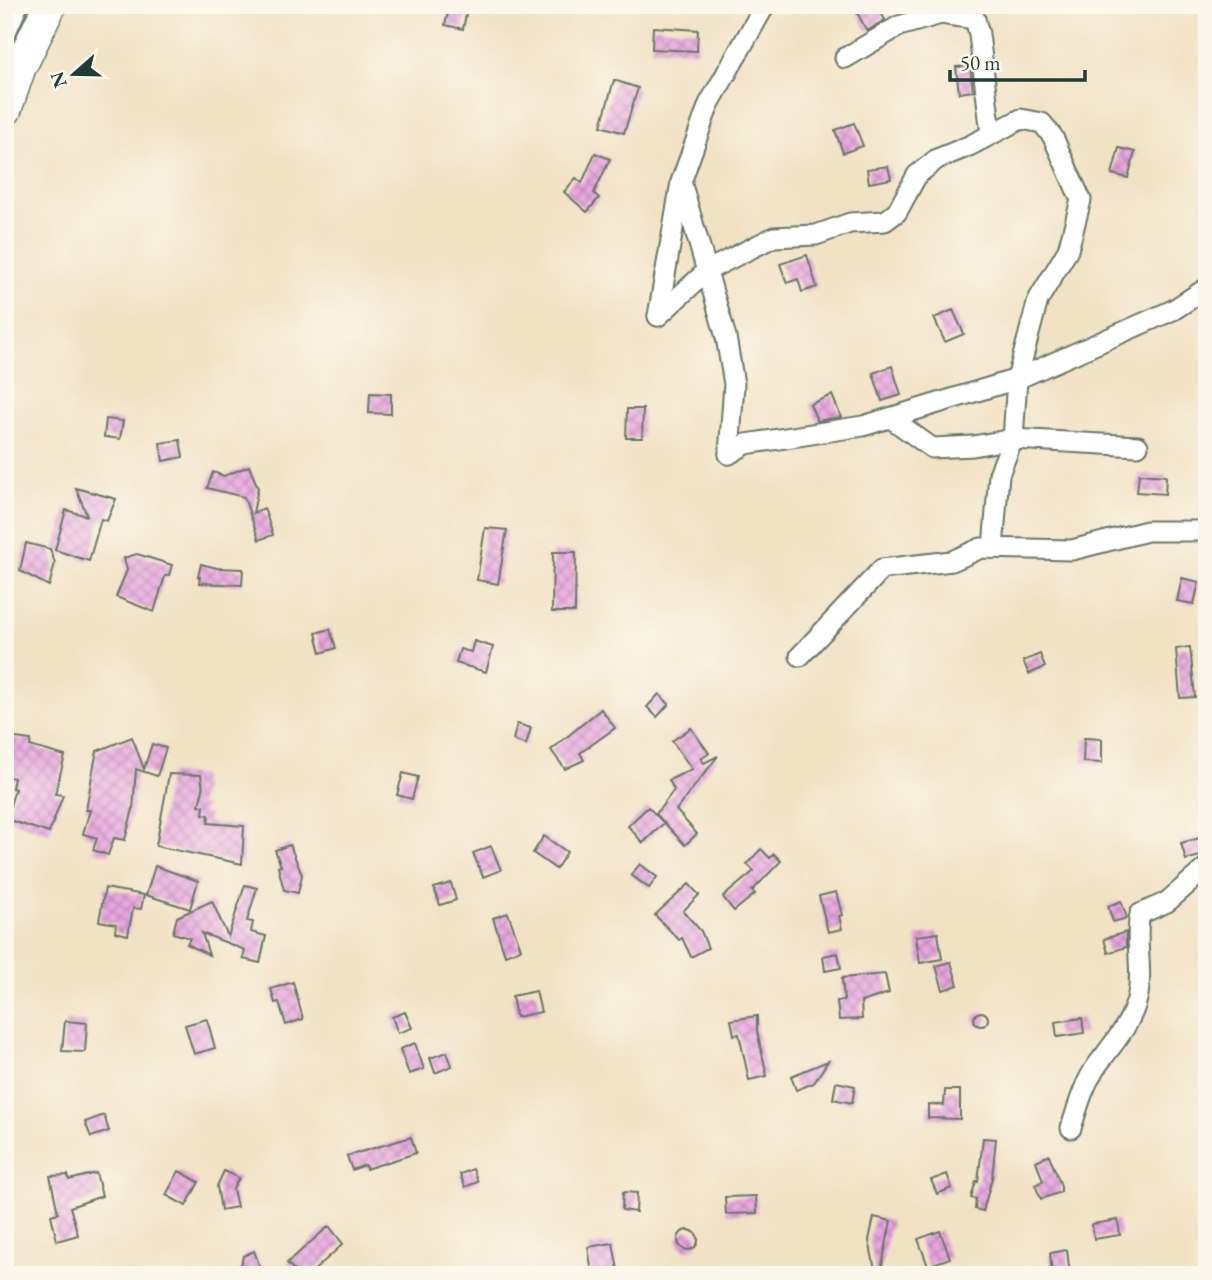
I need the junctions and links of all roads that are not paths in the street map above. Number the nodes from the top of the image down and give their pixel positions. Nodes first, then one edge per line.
1 (18, 5) edge
2 (50, 5) edge
3 (765, 5) edge
4 (5, 34) edge
5 (845, 58) dead end
6 (5, 110) edge
7 (991, 134) junction
8 (681, 182) junction
9 (708, 271) junction
10 (1207, 288) edge
11 (1186, 302) junction
12 (1207, 306) edge
13 (1017, 379) junction
14 (892, 419) junction
15 (1013, 439) junction
16 (1138, 446) dead end
17 (1207, 531) edge
18 (993, 548) junction
19 (800, 656) dead end
20 (1207, 867) edge
21 (1071, 1128) dead end

1 - 4 street
2 - 6 main road
3 - 8 street
5 - 7 street
7 - 9 street
7 - 13 street
8 - 9 street
8 - 9 street
9 - 14 street
10 - 11 street
11 - 12 street
11 - 13 street
13 - 14 street
13 - 15 street
14 - 15 street
15 - 16 street
15 - 18 street
17 - 18 street
18 - 19 street
20 - 21 street

